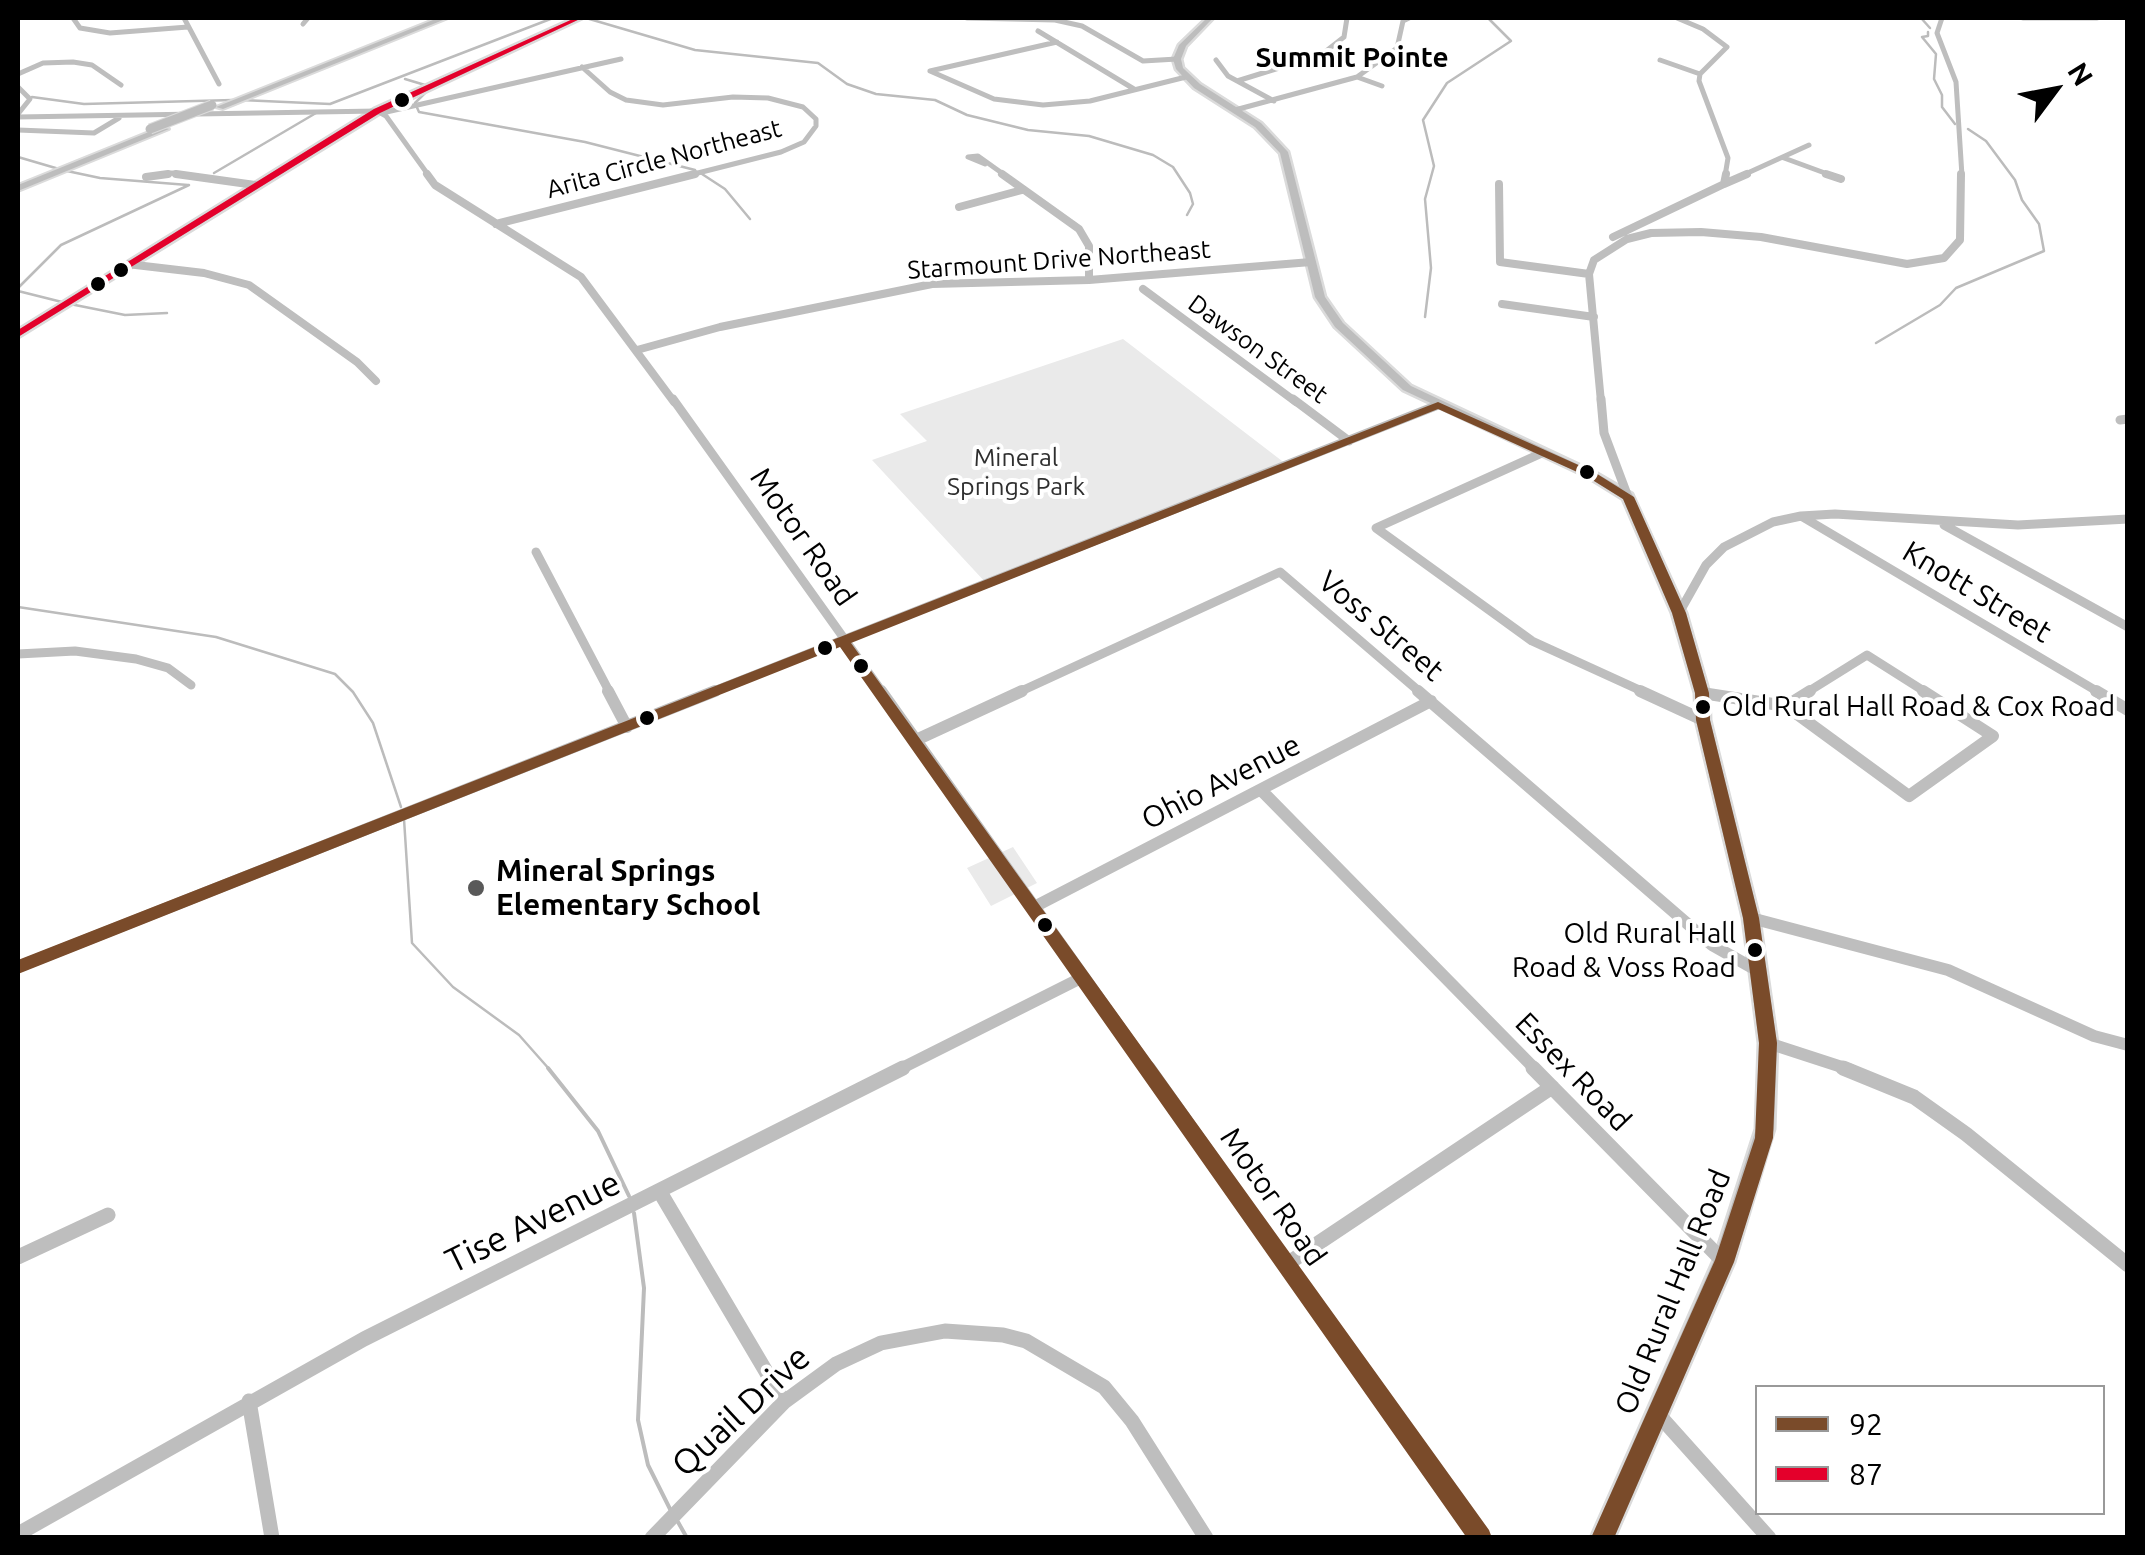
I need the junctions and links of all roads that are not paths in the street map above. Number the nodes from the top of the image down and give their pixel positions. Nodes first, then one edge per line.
1 (73, 18) edge
2 (184, 18) edge
3 (308, 18) edge
4 (432, 18) edge
5 (444, 18) edge
6 (579, 18) edge
7 (968, 18) edge
8 (1210, 18) edge
9 (1347, 18) edge
10 (1409, 18) edge
11 (1676, 18) edge
12 (1942, 18) edge
13 (2023, 18) edge
14 (2097, 18) edge
15 (303, 24) dead end
16 (188, 27) junction
17 (1038, 31) dead end
18 (1057, 42) junction
19 (621, 59) dead end
20 (1177, 59) junction
21 (1216, 60) dead end
22 (1660, 60) dead end
23 (582, 68) junction
24 (18, 74) edge
25 (1700, 74) junction
26 (1186, 76) junction
27 (1358, 77) junction
28 (1237, 81) junction
29 (219, 84) dead end
30 (121, 85) dead end
31 (1382, 86) dead end
32 (18, 87) edge
33 (1134, 89) junction
34 (1311, 92) junction
35 (1328, 100) dead end
36 (1274, 101) junction
37 (216, 106) junction
38 (1236, 110) junction
39 (379, 112) junction
40 (18, 116) edge
41 (119, 118) junction
42 (18, 130) edge
43 (1809, 144) dead end
44 (1784, 158) junction
45 (985, 164) dead end
46 (146, 176) dead end
47 (1841, 179) dead end
48 (1499, 184) dead end
49 (1724, 184) junction
50 (18, 185) edge
51 (255, 185) junction
52 (1022, 190) junction
53 (959, 207) dead end
54 (496, 224) junction
55 (1611, 246) junction
56 (1311, 262) junction
57 (126, 264) junction
58 (1589, 274) junction
59 (1090, 280) junction
60 (1144, 289) dead end
61 (1502, 304) dead end
62 (1594, 316) junction
63 (18, 334) edge
64 (637, 350) junction
65 (376, 381) dead end
66 (1438, 405) junction
67 (1349, 440) junction
68 (1542, 453) junction
69 (1628, 497) junction
70 (1801, 516) junction
71 (2128, 519) edge
72 (1941, 523) junction
73 (536, 552) dead end
74 (1679, 613) junction
75 (2128, 627) edge
76 (843, 641) junction
77 (18, 654) edge
78 (191, 685) dead end
79 (1702, 693) junction
80 (1431, 700) junction
81 (1786, 706) junction
82 (2128, 710) edge
83 (1703, 720) junction
84 (627, 727) junction
85 (916, 740) junction
86 (1261, 790) junction
87 (1034, 907) junction
88 (1751, 918) junction
89 (18, 968) edge
90 (1758, 970) junction
91 (1084, 977) junction
92 (1768, 1043) junction
93 (2128, 1045) edge
94 (1552, 1087) junction
95 (660, 1192) junction
96 (108, 1215) dead end
97 (18, 1257) edge
98 (1724, 1262) junction
99 (1287, 1264) junction
100 (2128, 1266) edge
101 (250, 1401) junction
102 (784, 1402) junction
103 (1657, 1412) junction
104 (18, 1534) edge
105 (272, 1538) edge
106 (652, 1538) edge
107 (1206, 1538) edge
108 (1481, 1538) edge
109 (1602, 1538) edge
110 (1769, 1538) edge

1 - 16 street
2 - 16 street
3 - 15 street
4 - 37 highway
5 - 37 highway
6 - 39 main road
7 - 20 street
8 - 20 main road
9 - 28 street
10 - 27 street
11 - 25 street
12 - 55 street
13 - 14 street
16 - 29 street
17 - 18 street
18 - 33 street
18 - 33 street
19 - 23 street
20 - 26 main road
21 - 28 street
22 - 25 street
23 - 39 street
23 - 54 street, Arita Circle Northeast
24 - 30 street
25 - 49 street
26 - 33 street
26 - 38 main road
27 - 31 street
27 - 34 street
28 - 36 street
32 - 40 street
34 - 35 street
34 - 36 street
36 - 38 street
37 - 50 highway, bridge
37 - 50 highway, bridge
38 - 56 main road
39 - 41 street
39 - 51 main road
39 - 54 street, Motor Road
40 - 41 street
41 - 42 street
43 - 44 street
44 - 47 street
44 - 49 street
45 - 52 street
46 - 51 street
48 - 58 street
49 - 55 street
51 - 57 main road
52 - 53 street
52 - 59 street
54 - 64 street, Motor Road
55 - 58 street
56 - 59 street, Starmount Drive Northeast
56 - 66 main road
57 - 63 main road
57 - 65 street
58 - 62 street, Old Rural Hall Road
59 - 64 street, Starmount Drive Northeast
60 - 67 street, Dawson Street
61 - 62 street
62 - 69 street, Old Rural Hall Road
64 - 76 street, Motor Road
66 - 67 street
66 - 68 main road
67 - 76 street
68 - 69 main road
68 - 83 street
69 - 74 main road, Old Rural Hall Road
70 - 72 street
70 - 74 street
70 - 82 street, Knott Street
71 - 72 street
72 - 75 street
73 - 84 street
74 - 79 main road, Old Rural Hall Road
76 - 84 street
76 - 85 street, Motor Road
77 - 78 street
79 - 81 street
79 - 83 main road, Old Rural Hall Road
80 - 85 street, Voss Street
80 - 86 street, Ohio Avenue
80 - 90 street, Voss Street
81 - 81 street
83 - 88 main road, Old Rural Hall Road
84 - 89 street
85 - 87 street, Motor Road
86 - 87 street, Ohio Avenue
86 - 94 street, Essex Road
87 - 91 street, Motor Road
88 - 90 main road, Old Rural Hall Road
88 - 93 street
90 - 92 main road, Old Rural Hall Road
91 - 95 street, Tise Avenue
91 - 99 street, Motor Road
92 - 98 main road, Old Rural Hall Road
92 - 100 street
94 - 98 street, Essex Road
94 - 99 street
95 - 101 street, Tise Avenue
95 - 102 street
96 - 97 street
98 - 103 main road, Old Rural Hall Road
99 - 108 street, Motor Road
101 - 104 street, Tise Avenue
101 - 105 street
102 - 106 street, Quail Drive
102 - 107 street, Quail Drive
103 - 109 main road, Old Rural Hall Road
103 - 110 street

